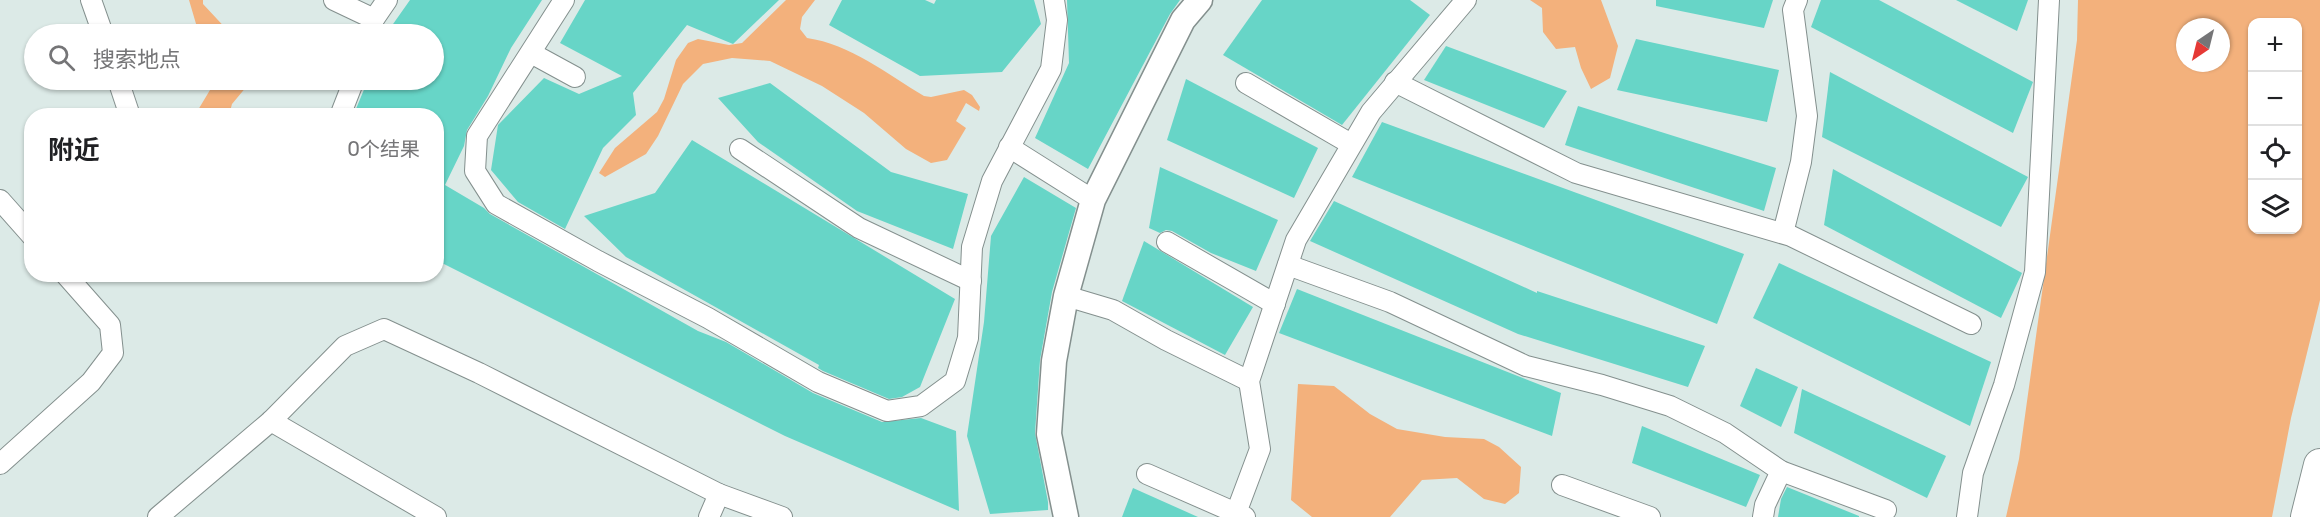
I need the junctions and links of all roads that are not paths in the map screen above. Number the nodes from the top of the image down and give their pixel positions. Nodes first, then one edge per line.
1 (91, 0) edge
2 (334, 0) edge
3 (387, 0) edge
4 (564, 0) edge
5 (1054, 0) edge
6 (1200, 0) edge
7 (1797, 0) edge
8 (2049, 0) edge
9 (1462, 1) edge
10 (99, 24) edge
11 (367, 24) edge
12 (373, 24) edge
13 (531, 52) junction
14 (575, 77) dead end
15 (1395, 82) junction
16 (1246, 83) dead end
17 (121, 90) edge
18 (350, 90) edge
19 (127, 108) edge
20 (343, 108) edge
21 (1352, 144) junction
22 (1009, 147) junction
23 (740, 149) dead end
24 (0, 200) edge
25 (1093, 200) junction
26 (24, 227) edge
27 (1783, 233) junction
28 (1167, 242) dead end
29 (1288, 265) junction
30 (971, 281) junction
31 (72, 282) edge
32 (1066, 296) junction
33 (1275, 304) junction
34 (1971, 324) dead end
35 (1249, 381) junction
36 (271, 421) junction
37 (0, 464) edge
38 (2320, 465) edge
39 (1781, 471) junction
40 (1147, 474) dead end
41 (1562, 485) dead end
42 (719, 494) junction
43 (1886, 510) dead end
44 (1241, 515) edge
45 (162, 516) edge
46 (436, 517) edge
47 (709, 517) edge
48 (782, 517) edge
49 (1066, 517) edge
50 (1650, 517) edge
51 (1763, 517) edge
52 (1967, 517) edge
53 (2307, 517) edge

1 - 10 street
2 - 11 street
3 - 12 street
4 - 13 street
5 - 22 street
6 - 25 street
7 - 27 street
8 - 52 street
9 - 15 street
13 - 14 street
13 - 30 street
15 - 21 street
15 - 27 street
16 - 21 street
17 - 19 street
18 - 20 street
21 - 29 street
22 - 25 street
22 - 30 street
23 - 30 street
24 - 26 street
25 - 32 street
27 - 34 street
28 - 33 street
29 - 33 street
29 - 39 street
31 - 37 street
32 - 35 street
32 - 49 street
33 - 35 street
35 - 44 street
36 - 42 street
36 - 45 street
36 - 46 street
38 - 53 highway
39 - 43 street
39 - 51 street
40 - 44 street
41 - 50 street
42 - 47 street
42 - 48 street

